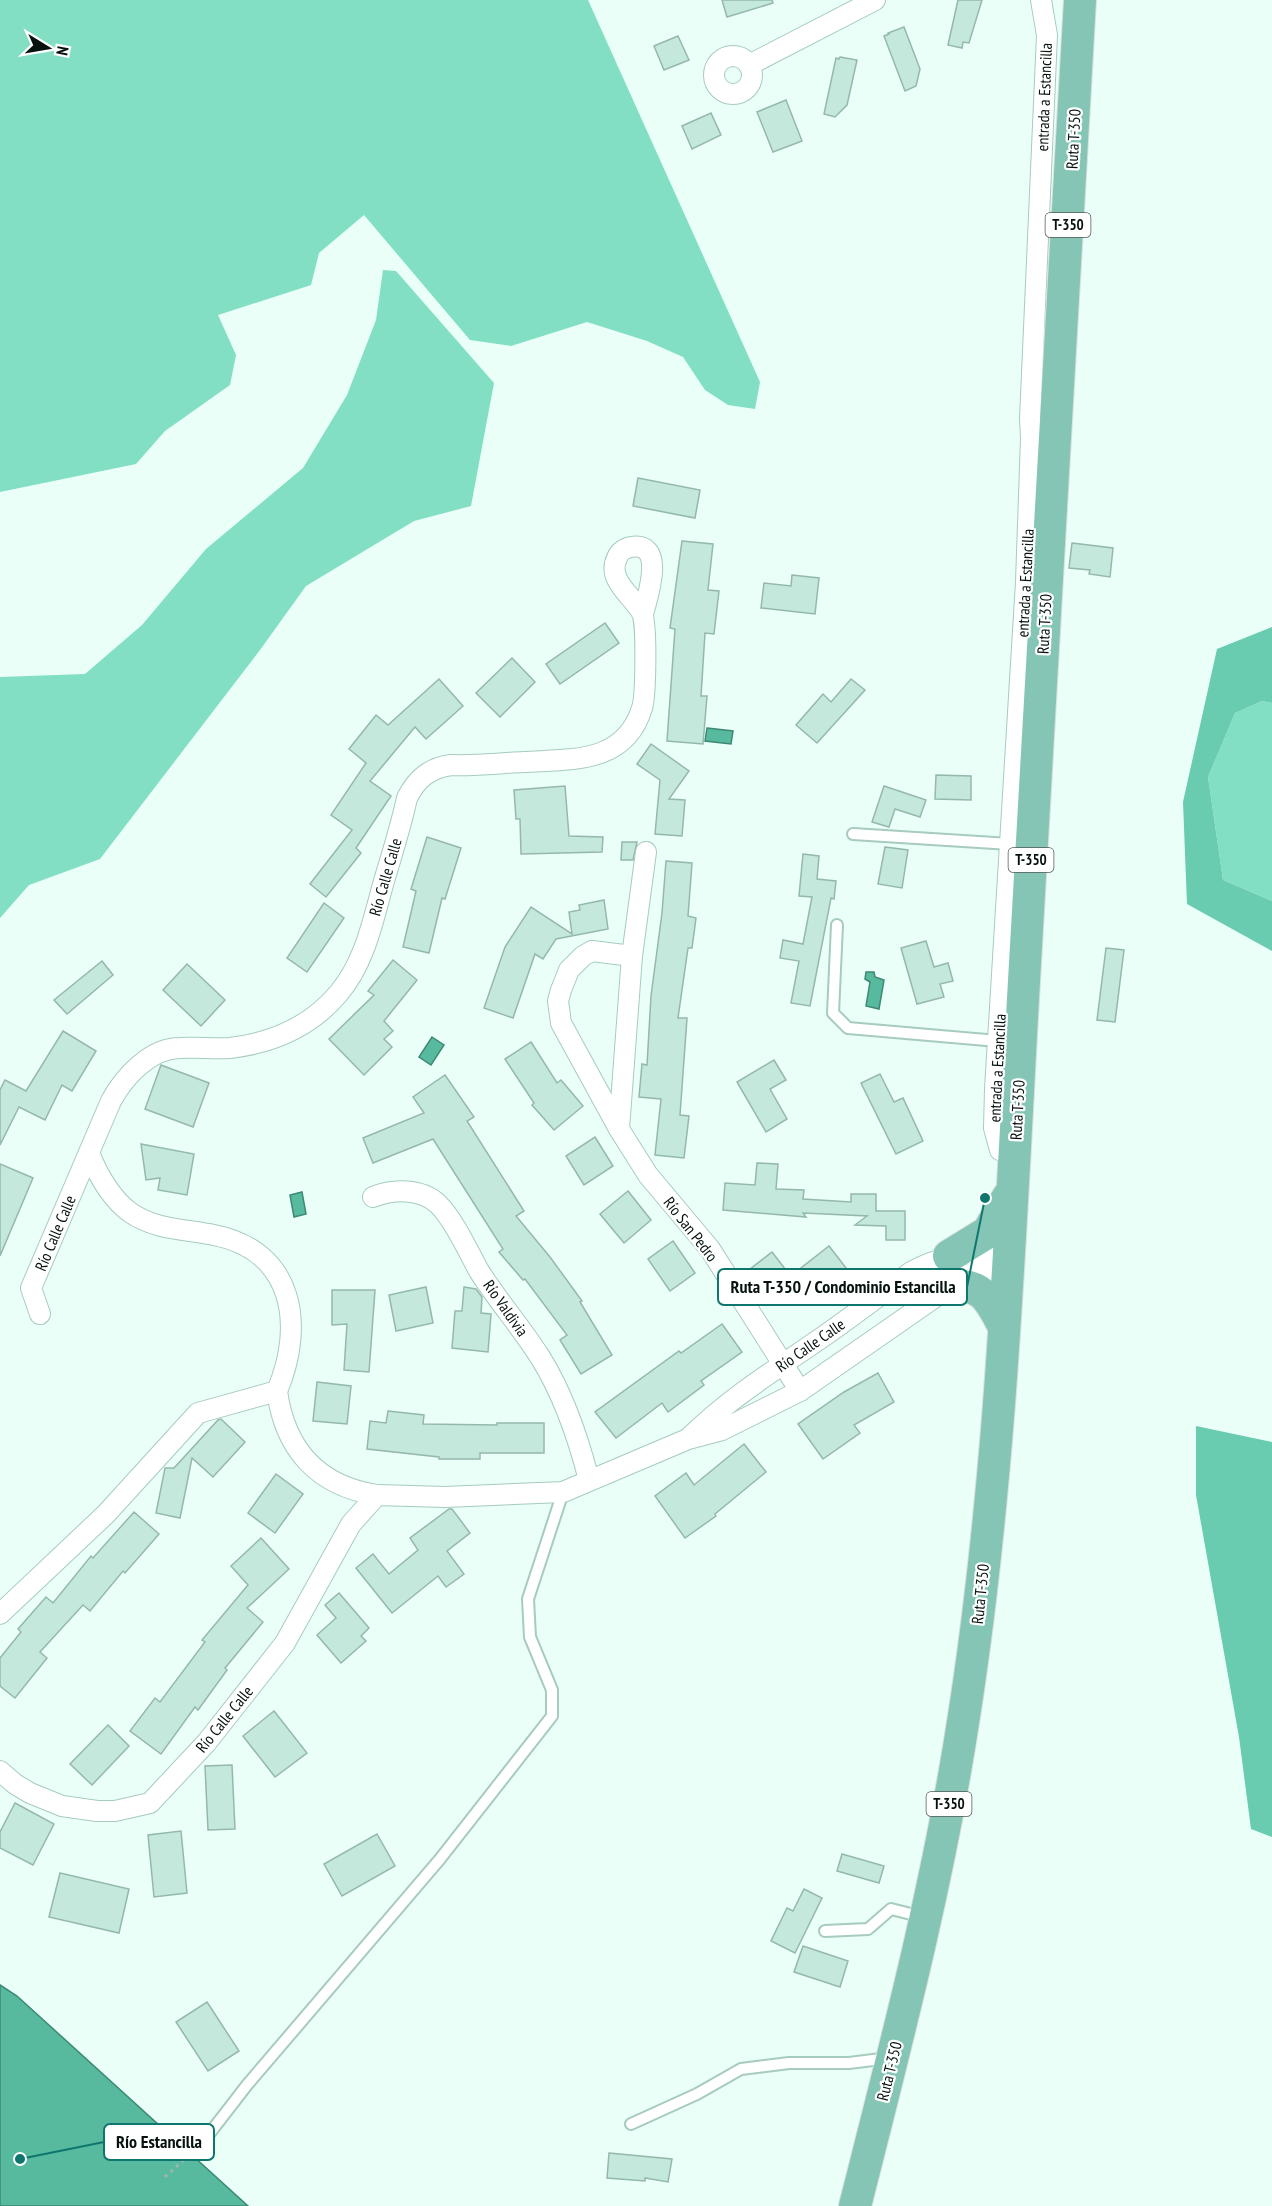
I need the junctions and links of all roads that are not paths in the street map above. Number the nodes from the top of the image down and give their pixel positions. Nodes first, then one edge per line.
1 (875, 0) edge
2 (1041, 0) edge
3 (1080, 0) edge
4 (749, 64) dead end
5 (1043, 444) junction
6 (643, 614) dead end
7 (853, 834) dead end
8 (1010, 844) junction
9 (646, 852) dead end
10 (837, 925) dead end
11 (633, 956) junction
12 (998, 1041) junction
13 (620, 1129) junction
14 (89, 1153) junction
15 (1014, 1157) junction
16 (1012, 1188) junction
17 (373, 1197) dead end
18 (1008, 1261) junction
19 (949, 1271) junction
20 (40, 1314) dead end
21 (1004, 1325) junction
22 (783, 1364) junction
23 (277, 1391) junction
24 (800, 1391) junction
25 (688, 1439) junction
26 (589, 1480) junction
27 (563, 1492) junction
28 (377, 1495) junction
29 (0, 1614) edge
30 (0, 1771) edge
31 (926, 1918) junction
32 (825, 1931) dead end
33 (892, 2058) junction
34 (631, 2124) dead end
35 (207, 2138) road end
36 (855, 2206) edge

1 - 4 street
2 - 5 street, entrada a Estancilla
3 - 5 main road, Ruta T-350 / T-350
5 - 8 street, entrada a Estancilla
5 - 15 main road, Ruta T-350 / T-350
6 - 14 street, Río Calle Calle
7 - 8 lane
8 - 12 street, entrada a Estancilla
9 - 11 street
10 - 12 lane
11 - 13 street
11 - 13 street, Río San Pedro
12 - 15 street, entrada a Estancilla
13 - 22 street, Río San Pedro
14 - 20 street, Río Calle Calle
14 - 23 street, Río Calle Calle
15 - 16 main road, Ruta T-350 / T-350
16 - 18 main road, Ruta T-350 / T-350
16 - 19 main road
17 - 26 street, Río Valdivia
18 - 19 street, Río Calle Calle
18 - 19 street, Río Calle Calle
18 - 21 main road, Ruta T-350 / T-350
19 - 21 main road
19 - 22 street, Río Calle Calle
19 - 24 street, Río Calle Calle
21 - 31 main road, Ruta T-350 / T-350
22 - 24 street, Río San Pedro
22 - 25 street, Río Calle Calle
23 - 28 street, Río Calle Calle
23 - 29 street
24 - 25 street, Río Calle Calle
25 - 26 street, Río Calle Calle
26 - 27 street, Río Calle Calle
27 - 28 street, Río Calle Calle
27 - 35 lane
28 - 30 street, Río Calle Calle
31 - 32 lane
31 - 33 main road, Ruta T-350 / T-350
33 - 34 lane
33 - 36 main road, Ruta T-350 / T-350

